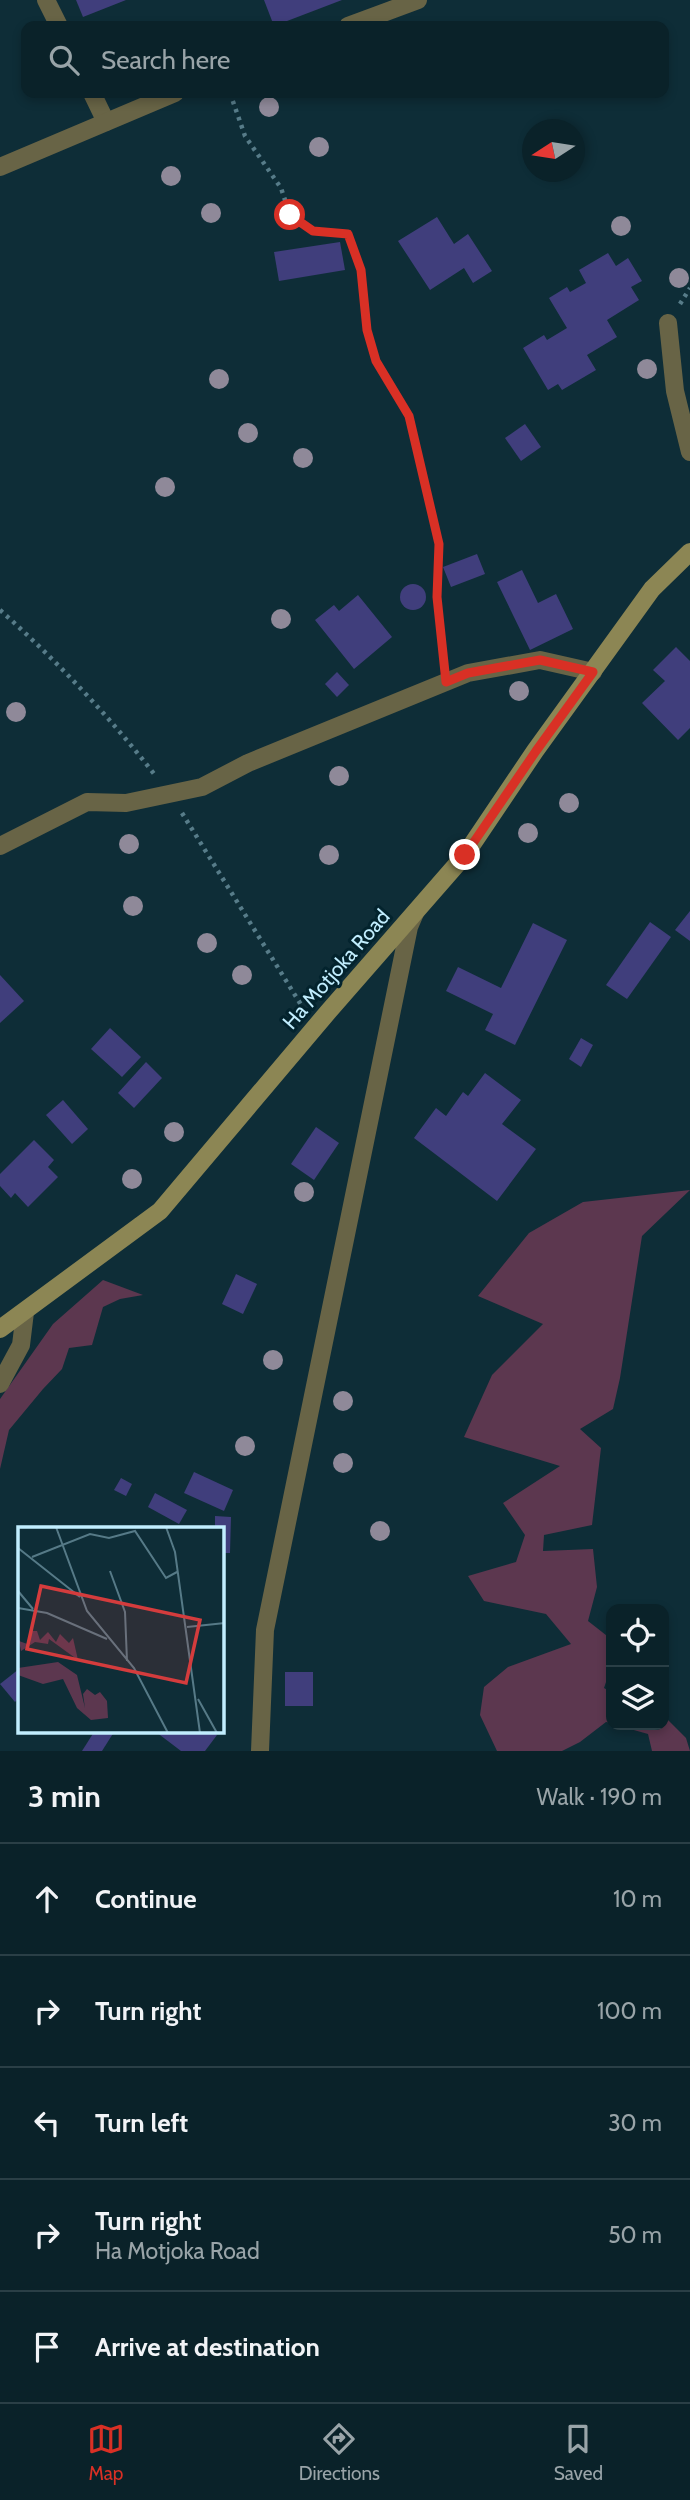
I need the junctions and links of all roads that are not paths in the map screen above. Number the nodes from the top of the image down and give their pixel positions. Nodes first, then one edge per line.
1 (46, 0) edge
2 (418, 0) edge
3 (56, 21) edge
4 (361, 21) edge
5 (94, 98) edge
6 (164, 98) edge
7 (106, 122) junction
8 (0, 167) edge
9 (668, 323) dead end
10 (690, 452) edge
11 (690, 552) edge
12 (593, 672) junction
13 (0, 846) edge
14 (416, 911) junction
15 (25, 1312) junction
16 (0, 1329) edge
17 (0, 1384) edge
18 (260, 1751) edge

1 - 3 street
2 - 4 street
5 - 7 street
6 - 7 street
7 - 8 street
9 - 10 street
11 - 12 street, Ha Motjoka Road
12 - 13 street
12 - 14 street, Ha Motjoka Road
14 - 15 street, Ha Motjoka Road
14 - 18 street
15 - 16 street, Ha Motjoka Road
15 - 17 street

